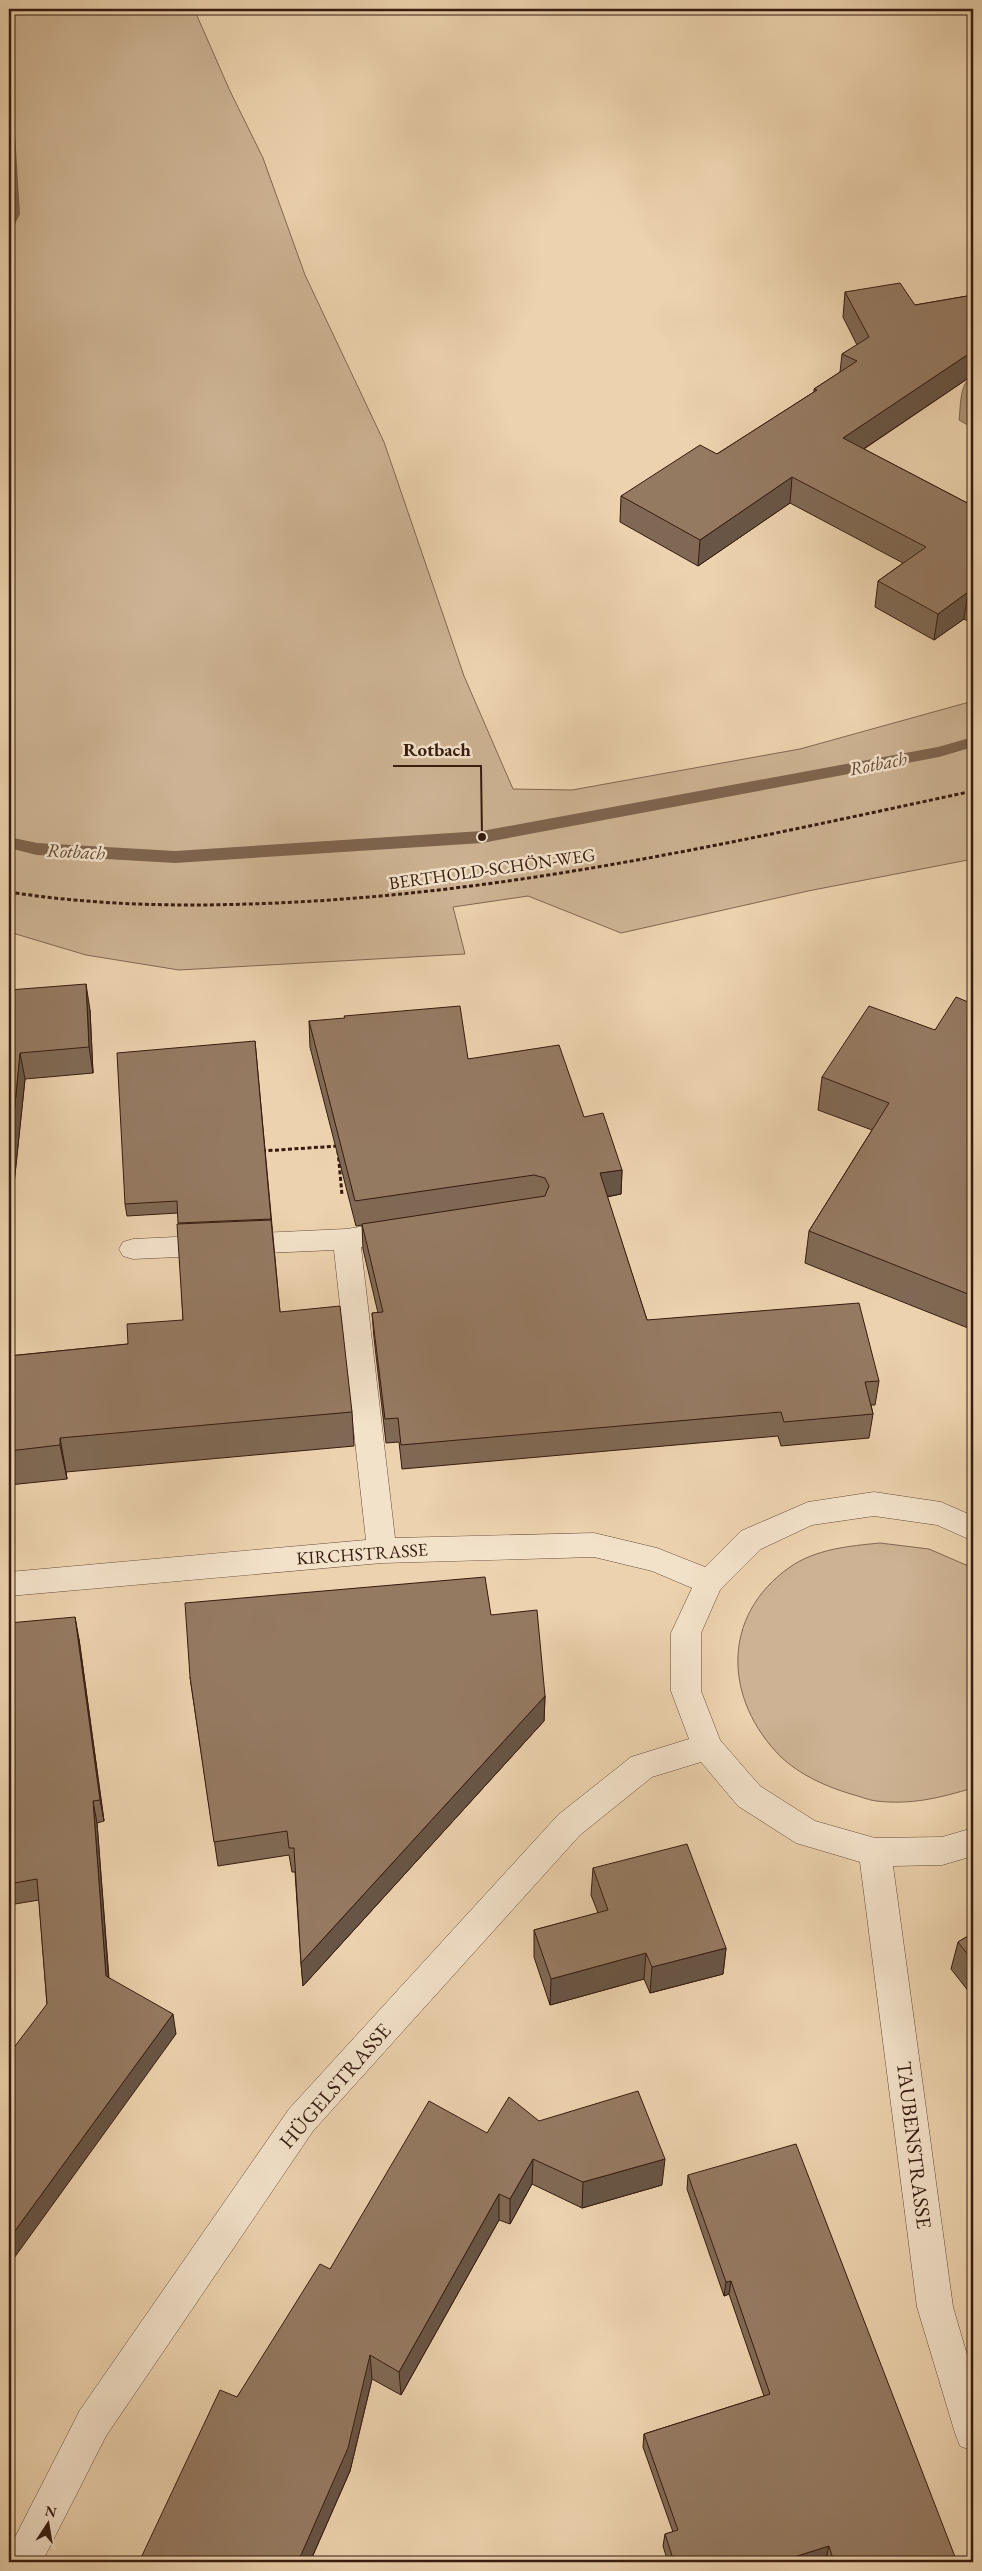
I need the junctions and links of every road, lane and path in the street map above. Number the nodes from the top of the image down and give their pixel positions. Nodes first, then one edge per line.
1 (973, 791) edge
2 (9, 892) edge
3 (347, 1145) edge
4 (261, 1151) edge
5 (425, 1228) edge
6 (346, 1239) junction
7 (133, 1249) dead end
8 (973, 1529) edge
9 (382, 1551) junction
10 (709, 1582) junction
11 (9, 1584) edge
12 (707, 1747) junction
13 (973, 1842) edge
14 (875, 1852) junction
15 (973, 2433) edge
16 (22, 2562) edge

1 - 2 path, BERTHOLD-SCHÖN-WEG
3 - 4 path
5 - 6 street
6 - 7 street
6 - 9 street
8 - 10 street
9 - 10 street, KIRCHSTRASSE
9 - 11 street, KIRCHSTRASSE
10 - 12 street
12 - 14 street
12 - 16 street, HÜGELSTRASSE
13 - 14 street
14 - 15 street, TAUBENSTRASSE

